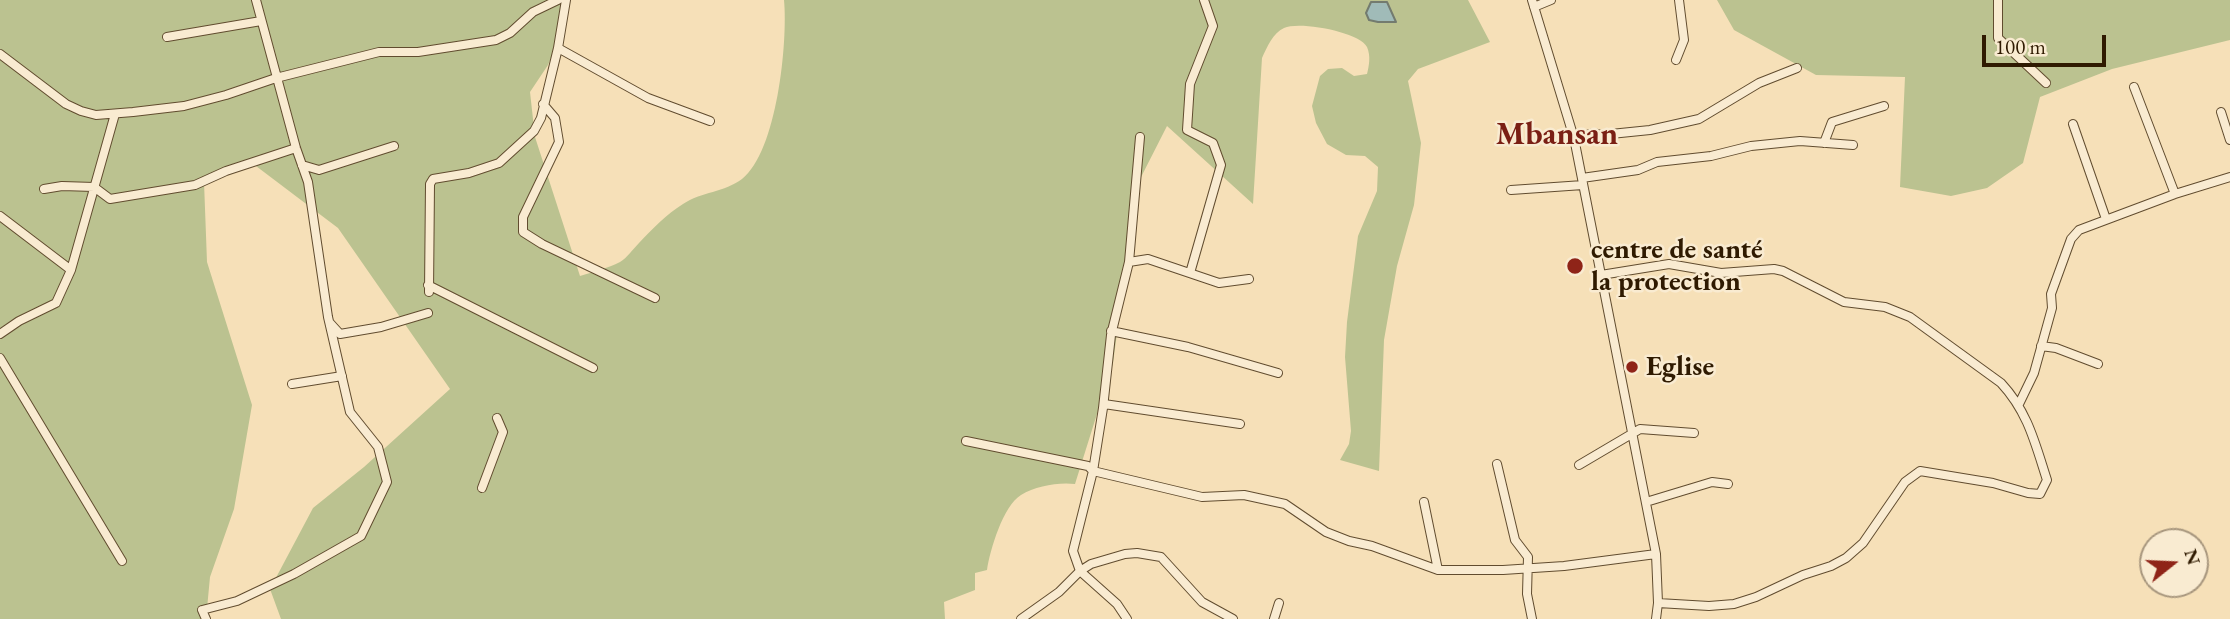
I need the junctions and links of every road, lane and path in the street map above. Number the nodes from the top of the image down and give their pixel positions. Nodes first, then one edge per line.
1 (256, 0) edge
2 (558, 0) edge
3 (566, 0) edge
4 (1205, 0) edge
5 (1551, 0) edge
6 (1679, 0) edge
7 (1998, 0) edge
8 (1533, 4) edge
9 (261, 21) junction
10 (167, 37) dead end
11 (558, 48) junction
12 (0, 54) edge
13 (1676, 60) dead end
14 (1797, 68) dead end
15 (276, 78) junction
16 (2046, 83) dead end
17 (2134, 87) dead end
18 (543, 104) junction
19 (1884, 106) dead end
20 (2221, 112) dead end
21 (115, 114) junction
22 (710, 121) dead end
23 (2073, 124) dead end
24 (1140, 137) dead end
25 (1574, 138) junction
26 (2230, 140) edge
27 (1824, 143) junction
28 (1853, 145) dead end
29 (394, 146) dead end
30 (296, 148) junction
31 (302, 165) junction
32 (2230, 177) edge
33 (1583, 181) junction
34 (94, 187) junction
35 (44, 189) dead end
36 (1511, 190) dead end
37 (2175, 194) junction
38 (0, 216) edge
39 (2106, 219) junction
40 (1129, 262) junction
41 (71, 270) junction
42 (1190, 273) junction
43 (1601, 275) junction
44 (1249, 279) dead end
45 (655, 298) dead end
46 (428, 313) dead end
47 (329, 323) junction
48 (1111, 331) junction
49 (0, 334) edge
50 (2041, 346) junction
51 (0, 358) edge
52 (2098, 364) dead end
53 (593, 369) dead end
54 (1278, 373) dead end
55 (342, 376) junction
56 (292, 384) dead end
57 (1104, 404) junction
58 (2019, 404) junction
59 (496, 418) dead end
60 (1240, 424) dead end
61 (1694, 433) dead end
62 (1632, 434) junction
63 (966, 441) dead end
64 (1497, 464) dead end
65 (1579, 466) dead end
66 (1093, 471) junction
67 (1728, 484) dead end
68 (482, 488) dead end
69 (1424, 502) dead end
70 (1646, 502) junction
71 (1656, 554) junction
72 (122, 561) dead end
73 (1530, 567) junction
74 (1438, 570) junction
75 (1080, 571) junction
76 (1279, 603) dead end
77 (1658, 603) junction
78 (206, 619) edge
79 (1021, 619) edge
80 (1127, 619) edge
81 (1233, 619) edge
82 (1274, 619) edge
83 (1532, 619) edge
84 (1656, 619) edge

1 - 9 street
2 - 15 street
3 - 11 street
4 - 42 street
5 - 8 street
6 - 13 street
7 - 16 street
8 - 25 street
9 - 10 street
9 - 15 street
11 - 18 street
11 - 22 street
12 - 21 street
14 - 25 street
15 - 21 street
15 - 30 street
17 - 37 street
18 - 45 street
18 - 53 street
19 - 27 street
20 - 26 street
21 - 34 street
23 - 39 street
24 - 40 street
25 - 33 street
27 - 28 street
27 - 33 street
29 - 31 street
30 - 31 street
30 - 34 street
31 - 47 street
32 - 37 street
33 - 36 street
33 - 43 street
34 - 35 street
34 - 41 street
37 - 39 street
38 - 41 street
39 - 50 street
40 - 42 street
40 - 48 street
41 - 49 street
42 - 44 street
43 - 58 street
43 - 62 street
46 - 47 street
47 - 55 street
48 - 54 street
48 - 57 street
50 - 52 street
50 - 58 street
51 - 72 street
55 - 56 street
55 - 78 street
57 - 60 street
57 - 66 street
58 - 77 street
59 - 68 street
61 - 62 street
62 - 65 street
62 - 70 street
63 - 66 street
64 - 73 street
66 - 74 street
66 - 75 street
67 - 70 street
69 - 74 street
70 - 71 street
71 - 73 street
71 - 77 street
73 - 74 street
73 - 83 street
75 - 79 street
75 - 80 street
75 - 81 street
76 - 82 street
77 - 84 street

